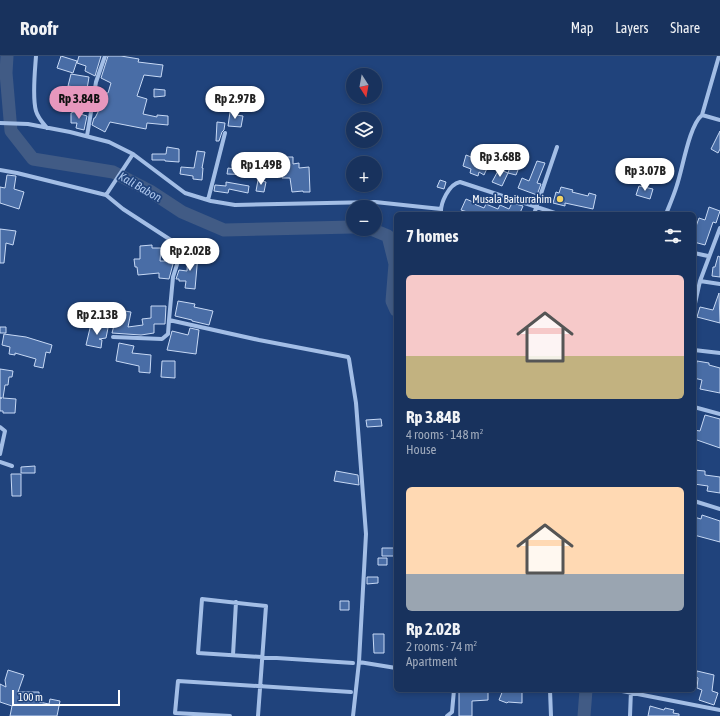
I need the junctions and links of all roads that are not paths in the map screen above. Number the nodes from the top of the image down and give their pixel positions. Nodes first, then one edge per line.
1 (36, 56) edge
2 (105, 56) edge
3 (718, 56) edge
4 (702, 115) junction
5 (720, 120) edge
6 (1, 123) edge
7 (47, 128) junction
8 (225, 133) dead end
9 (87, 136) junction
10 (557, 147) dead end
11 (133, 154) junction
12 (0, 170) edge
13 (106, 195) junction
14 (208, 200) junction
15 (536, 207) junction
16 (441, 209) joint
17 (535, 212) edge
18 (552, 212) edge
19 (667, 212) edge
20 (720, 228) edge
21 (696, 253) edge
22 (708, 256) junction
23 (700, 281) junction
24 (720, 284) edge
25 (696, 299) edge
26 (169, 320) junction
27 (113, 337) dead end
28 (696, 350) edge
29 (720, 353) edge
30 (696, 408) edge
31 (720, 414) edge
32 (0, 427) edge
33 (0, 454) edge
34 (0, 462) edge
35 (12, 466) dead end
36 (696, 502) edge
37 (720, 509) edge
38 (236, 602) junction
39 (233, 655) junction
40 (262, 656) junction
41 (359, 662) junction
42 (353, 663) dead end
43 (394, 668) edge
44 (260, 686) junction
45 (351, 692) dead end
46 (454, 692) edge
47 (550, 692) edge
48 (631, 692) edge
49 (720, 710) edge
50 (230, 716) edge
51 (258, 716) edge
52 (353, 716) edge
53 (447, 716) edge
54 (551, 716) edge
55 (630, 716) edge

1 - 7 street
2 - 9 street
3 - 4 street
4 - 5 street
4 - 19 street
6 - 7 street
7 - 9 street
8 - 14 street
9 - 11 street
10 - 15 street
11 - 13 street
11 - 14 street
12 - 13 street
13 - 26 street
14 - 16 street
15 - 16 street
15 - 17 street
15 - 18 street
20 - 22 street
21 - 22 street
22 - 23 street
23 - 24 street
23 - 25 street
26 - 27 street
26 - 41 street
28 - 29 street
30 - 31 street
32 - 33 street
34 - 35 street
36 - 37 street
38 - 39 street
38 - 39 street
38 - 40 street
39 - 40 street
40 - 42 street
40 - 44 street
41 - 43 street
41 - 52 street
44 - 45 street
44 - 50 street
44 - 51 street
46 - 53 street
47 - 54 street
48 - 49 street
48 - 55 street

